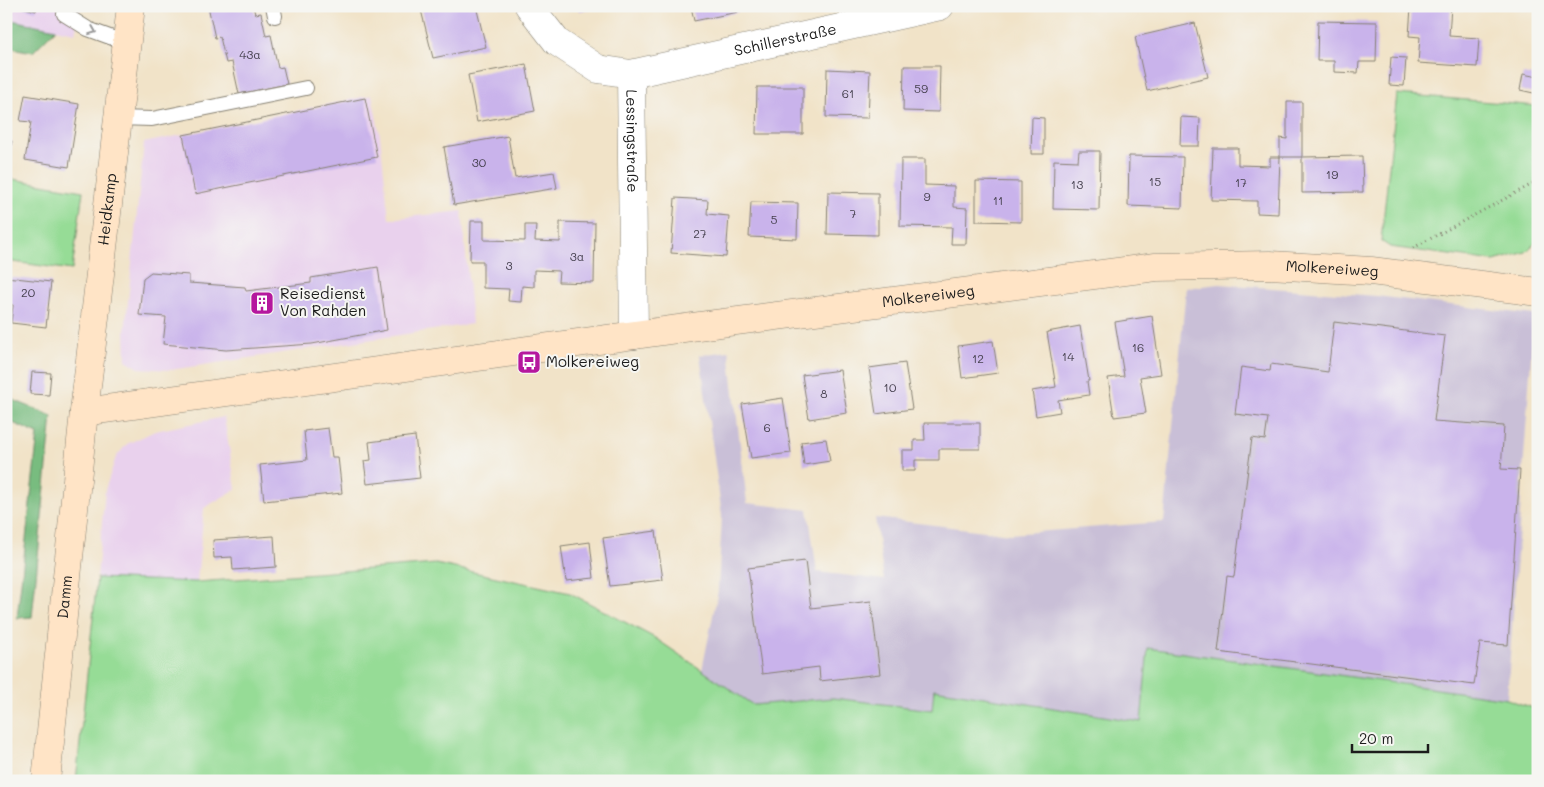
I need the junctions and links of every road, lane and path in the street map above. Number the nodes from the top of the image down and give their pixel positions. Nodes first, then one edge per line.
1 (131, 6) edge
2 (529, 6) edge
3 (940, 6) edge
4 (64, 14) dead end
5 (859, 15) edge
6 (126, 43) junction
7 (631, 74) junction
8 (306, 88) dead end
9 (117, 118) junction
10 (1538, 181) edge
11 (1406, 252) dead end
12 (1538, 292) edge
13 (634, 335) junction
14 (84, 412) junction
15 (46, 781) edge

1 - 6 main road, Heidkamp
2 - 7 street, Lessingstraße
3 - 5 street, Schillerstraße
4 -> 6 lane
5 - 7 street, Schillerstraße
6 - 9 main road, Heidkamp
7 - 13 street, Lessingstraße
8 - 9 lane
9 - 14 main road, Heidkamp
10 - 11 path
12 - 13 main road, Molkereiweg
13 - 14 main road, Molkereiweg
14 - 15 main road, Damm

